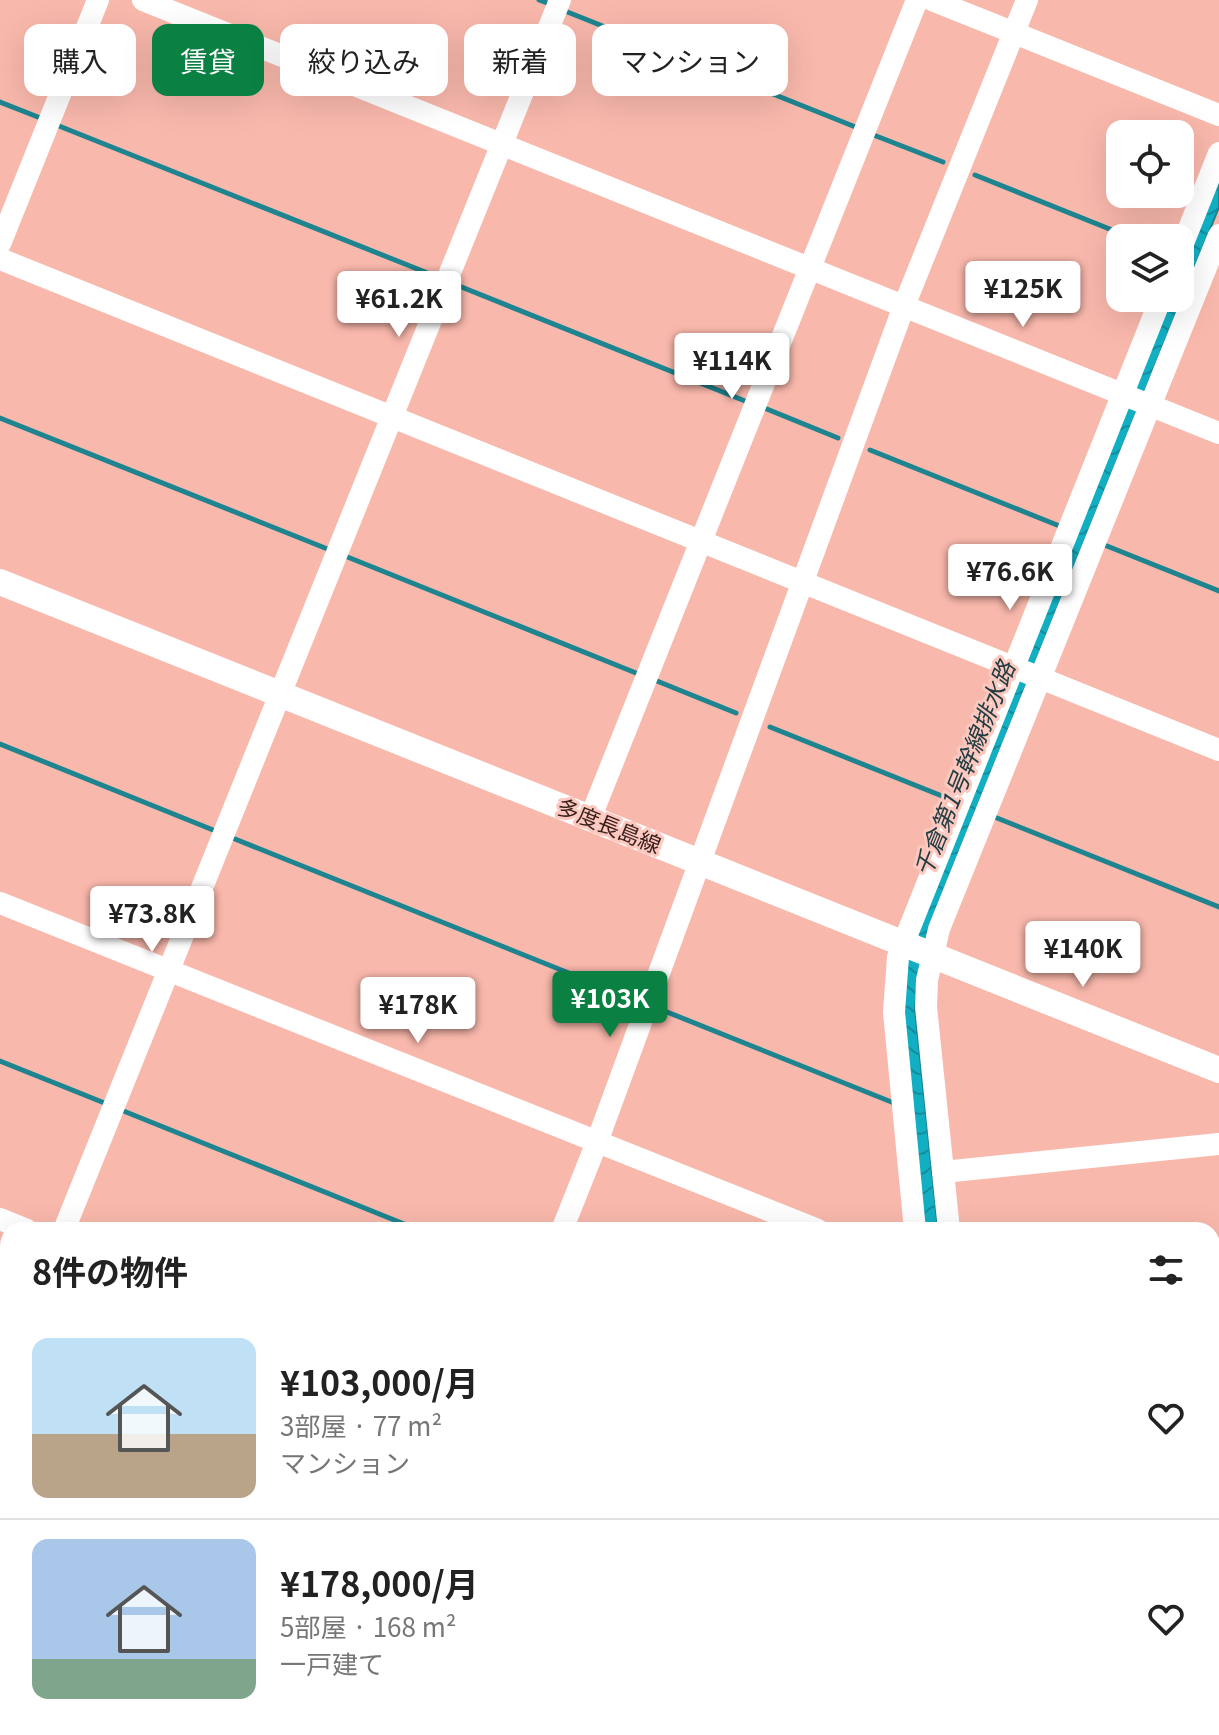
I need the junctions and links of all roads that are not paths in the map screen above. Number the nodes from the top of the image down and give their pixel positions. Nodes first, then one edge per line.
1 (98, 0) edge
2 (143, 0) edge
3 (560, 0) edge
4 (917, 0) edge
5 (932, 0) edge
6 (1027, 0) edge
7 (1014, 33) junction
8 (1219, 115) edge
9 (502, 144) junction
10 (1219, 153) edge
11 (1191, 224) edge
12 (1219, 235) edge
13 (0, 244) edge
14 (0, 259) edge
15 (810, 268) junction
16 (904, 306) junction
17 (1158, 312) edge
18 (1136, 399) junction
19 (392, 417) junction
20 (1219, 433) edge
21 (701, 542) junction
22 (0, 582) edge
23 (803, 583) junction
24 (1026, 673) junction
25 (280, 694) junction
26 (1219, 750) edge
27 (590, 819) junction
28 (699, 862) junction
29 (0, 903) edge
30 (917, 950) junction
31 (171, 971) junction
32 (1219, 1070) edge
33 (597, 1142) junction
34 (1219, 1144) edge
35 (943, 1172) junction
36 (67, 1222) edge
37 (565, 1222) edge
38 (798, 1222) edge
39 (914, 1222) edge
40 (948, 1222) edge

1 - 13 street
2 - 9 street
3 - 9 street
4 - 15 street
5 - 7 street
6 - 7 street
7 - 8 street
7 - 16 street
9 - 15 street
9 - 19 street
10 - 11 street
12 - 18 street
14 - 19 street
15 - 16 street
15 - 21 street
16 - 18 street
16 - 23 street
17 - 18 street
18 - 20 street
18 - 24 street
19 - 21 street
19 - 25 street
21 - 23 street
21 - 27 street
22 - 25 main road, 多度長島線
23 - 24 street
23 - 28 street
24 - 26 street
24 - 30 street
24 - 30 street
25 - 27 main road, 多度長島線
25 - 31 street
27 - 28 main road, 多度長島線
28 - 30 main road, 多度長島線
28 - 33 street
29 - 31 street
30 - 32 main road, 多度長島線
30 - 35 street
30 - 39 street
31 - 33 street
31 - 36 street
33 - 37 street
33 - 38 street
34 - 35 street
35 - 40 street

